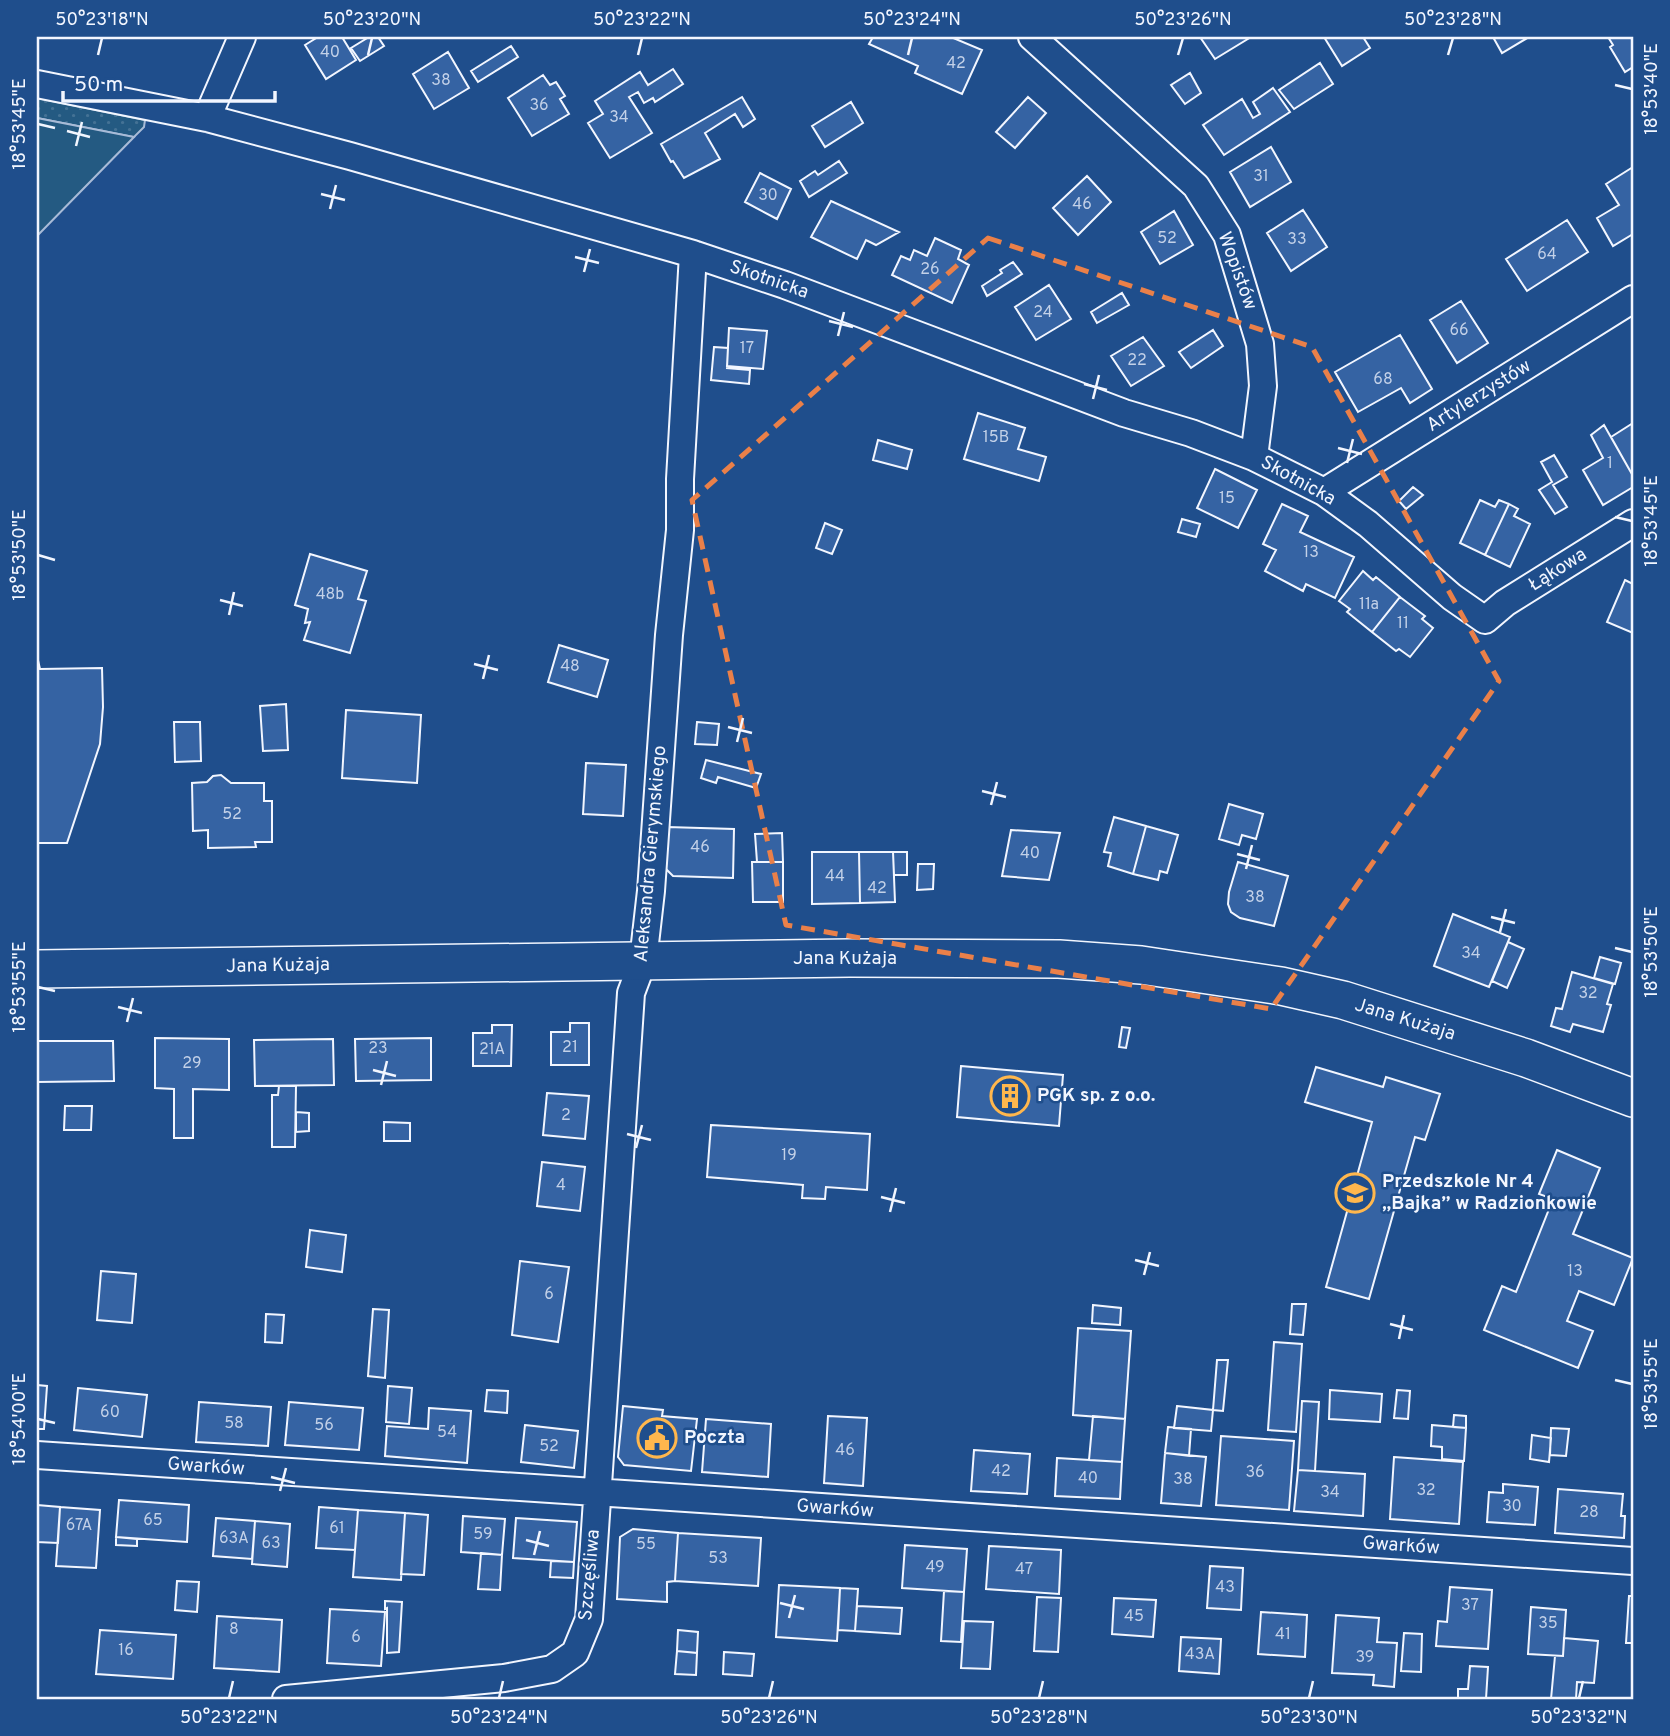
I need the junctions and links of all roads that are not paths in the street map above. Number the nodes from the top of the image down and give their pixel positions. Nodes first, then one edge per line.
1 (242, 37) edge
2 (1032, 37) edge
3 (37, 84) edge
4 (207, 118) junction
5 (693, 254) junction
6 (1633, 299) edge
7 (1254, 457) junction
8 (1324, 492) junction
9 (1633, 523) edge
10 (1485, 620) joint
11 (643, 961) junction
12 (37, 969) edge
13 (1633, 1098) edge
14 (37, 1455) edge
15 (596, 1493) junction
16 (1633, 1561) edge
17 (286, 1699) edge

1 - 4 street
2 - 7 street, Wopistów
3 - 4 street, Skotnicka
4 - 5 street, Skotnicka
5 - 7 street, Skotnicka
5 - 11 street, Aleksandra Gierymskiego
6 - 8 street, Artylerzystów
7 - 8 street, Skotnicka
8 - 10 street, Skotnicka
9 - 10 street, Łąkowa
11 - 12 street, Jana Kużaja
11 - 13 street, Jana Kużaja
11 - 15 street, Aleksandra Gierymskiego
14 - 15 street, Gwarków
15 - 16 street, Gwarków
15 - 17 street, Szczęśliwa

